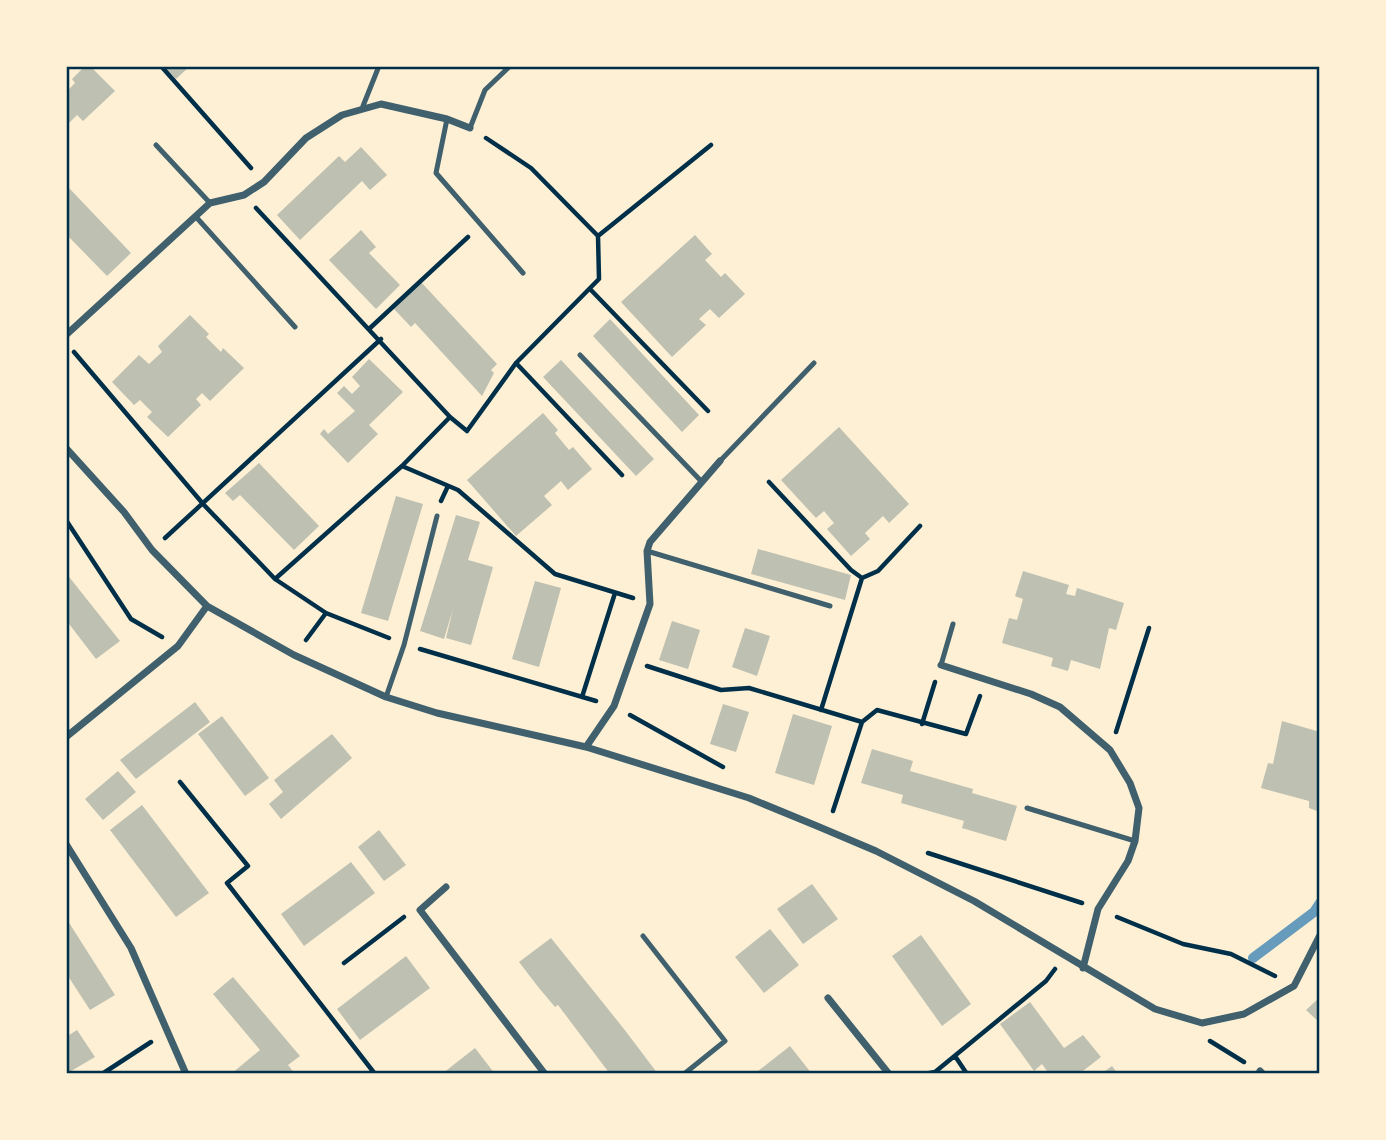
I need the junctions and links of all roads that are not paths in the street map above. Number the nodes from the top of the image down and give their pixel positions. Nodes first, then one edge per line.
1 (379, 66) edge
2 (510, 66) edge
3 (363, 106) junction
4 (447, 119) junction
5 (470, 128) joint
6 (156, 145) dead end
7 (210, 203) junction
8 (197, 218) junction
9 (523, 273) dead end
10 (295, 327) dead end
11 (66, 335) edge
12 (580, 355) dead end
13 (814, 363) dead end
14 (66, 448) edge
15 (720, 461) joint
16 (702, 482) junction
17 (437, 516) dead end
18 (647, 551) junction
19 (830, 606) dead end
20 (208, 607) junction
21 (953, 624) dead end
22 (941, 665) joint
23 (386, 697) junction
24 (66, 737) edge
25 (586, 747) junction
26 (1027, 808) dead end
27 (1135, 841) junction
28 (66, 844) edge
29 (446, 887) dead end
30 (1320, 934) edge
31 (643, 936) dead end
32 (1083, 968) junction
33 (828, 998) dead end
34 (186, 1073) edge
35 (545, 1073) edge
36 (684, 1073) edge
37 (889, 1073) edge

1 - 3 lane
2 - 5 lane
3 - 4 street
3 - 7 street
4 - 5 street
4 - 9 lane
6 - 7 lane
7 - 8 street
8 - 10 lane
8 - 11 street
12 - 16 lane
13 - 15 lane
14 - 20 street
15 - 16 street
16 - 18 street
17 - 23 lane
18 - 19 lane
18 - 25 street
20 - 23 street
20 - 24 street
21 - 22 lane
22 - 27 street
23 - 25 street
25 - 32 street
26 - 27 lane
27 - 32 street
28 - 34 street
29 - 35 street
30 - 32 street
31 - 36 lane
33 - 37 street

